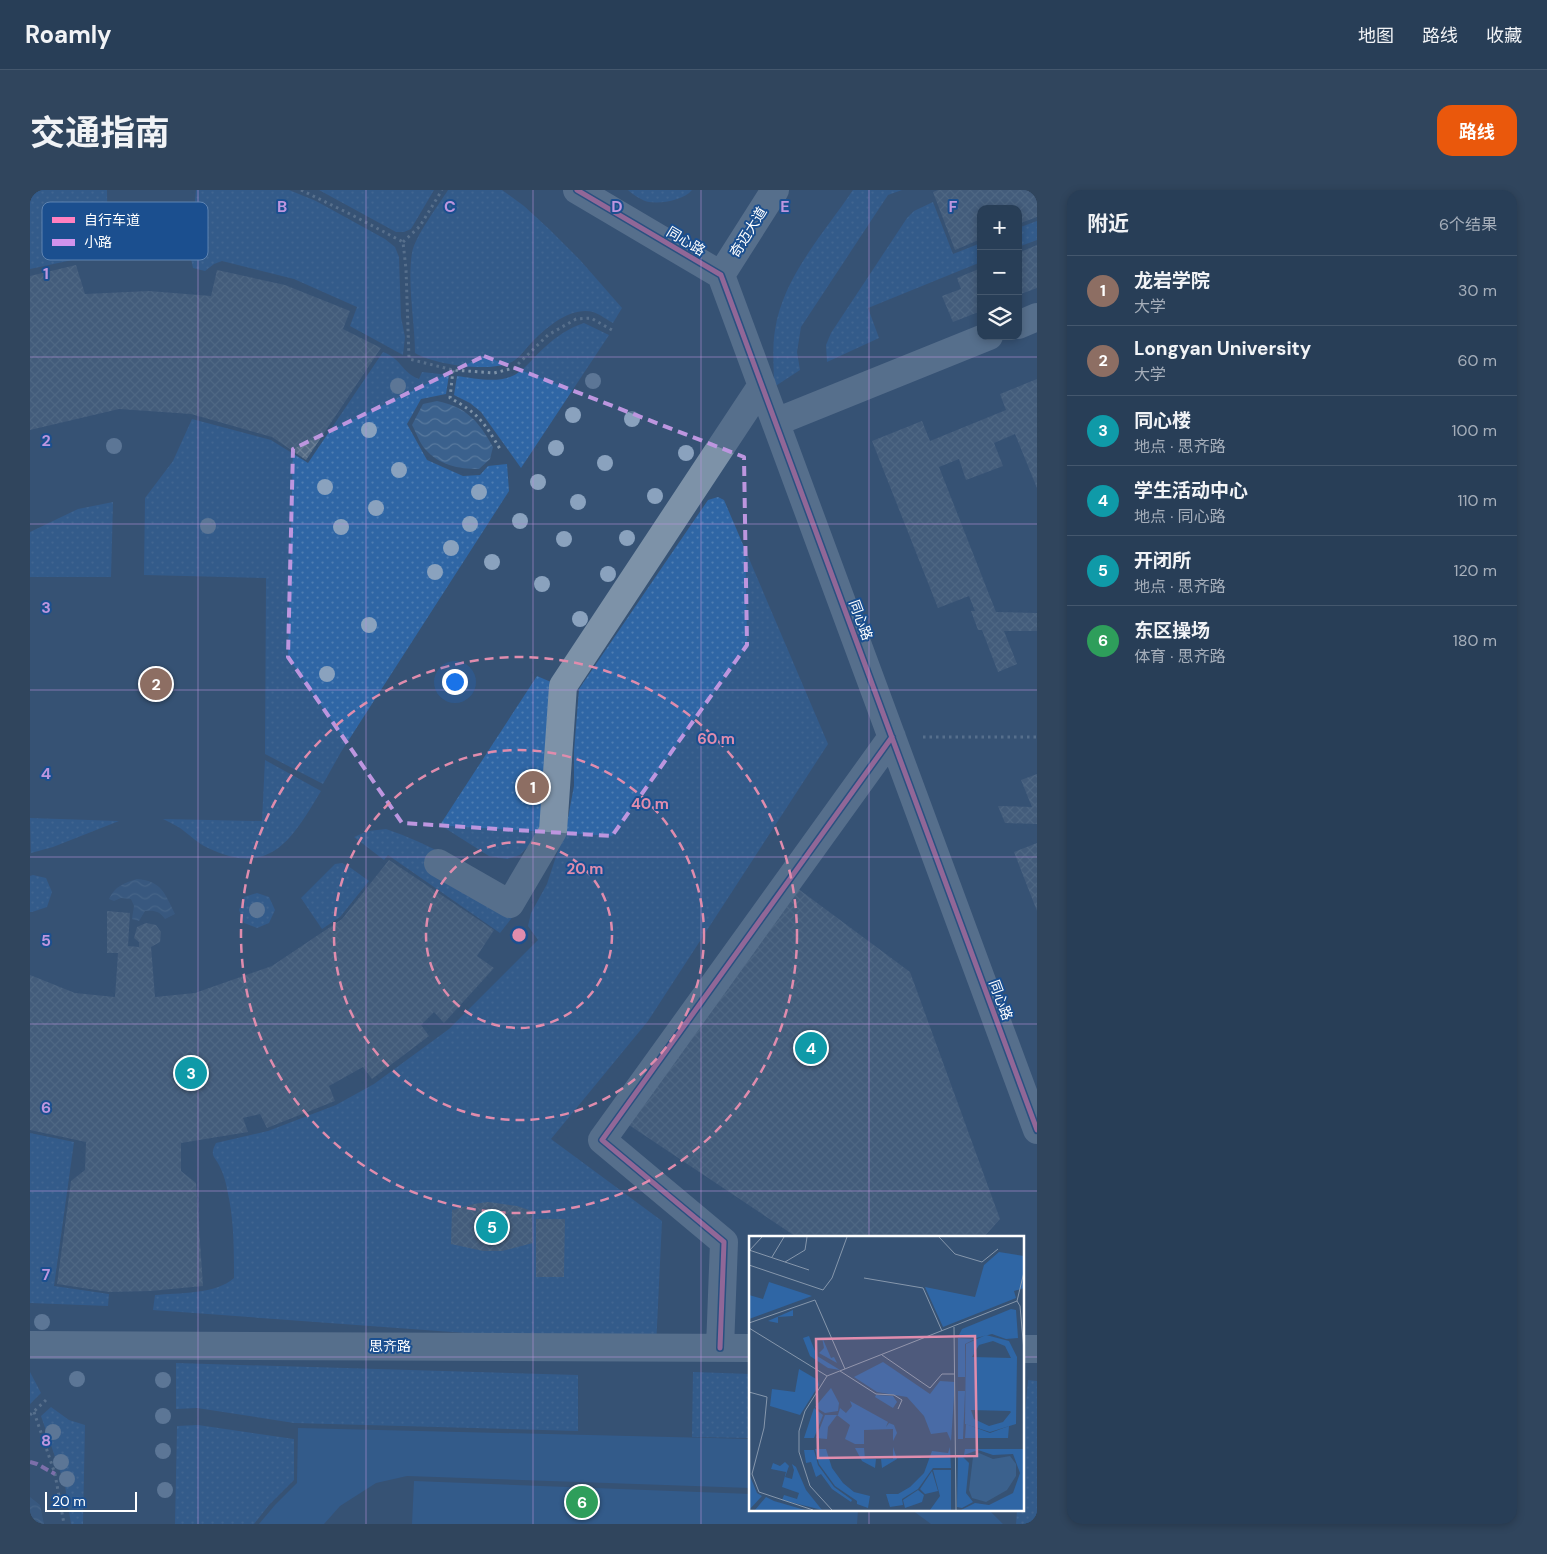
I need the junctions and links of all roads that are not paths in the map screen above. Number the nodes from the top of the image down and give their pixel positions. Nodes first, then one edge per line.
1 (577, 190) edge
2 (775, 190) edge
3 (721, 275) junction
4 (1037, 317) edge
5 (1022, 323) edge
6 (979, 340) edge
7 (762, 385) junction
8 (776, 422) junction
9 (892, 737) junction
10 (438, 864) dead end
11 (1037, 1130) edge
12 (30, 1345) edge
13 (720, 1348) junction
14 (749, 1348) edge
15 (1024, 1349) edge
16 (1037, 1349) edge

1 - 3 street, 同心路
2 - 3 street, 奇迈大道
3 - 7 street, 同心路
4 - 5 street
6 - 8 street
7 - 8 street, 同心路
7 - 10 street
8 - 9 street, 同心路
9 - 11 street, 同心路
9 - 13 street
12 - 13 street, 思齐路
13 - 14 street, 思齐路
15 - 16 street

